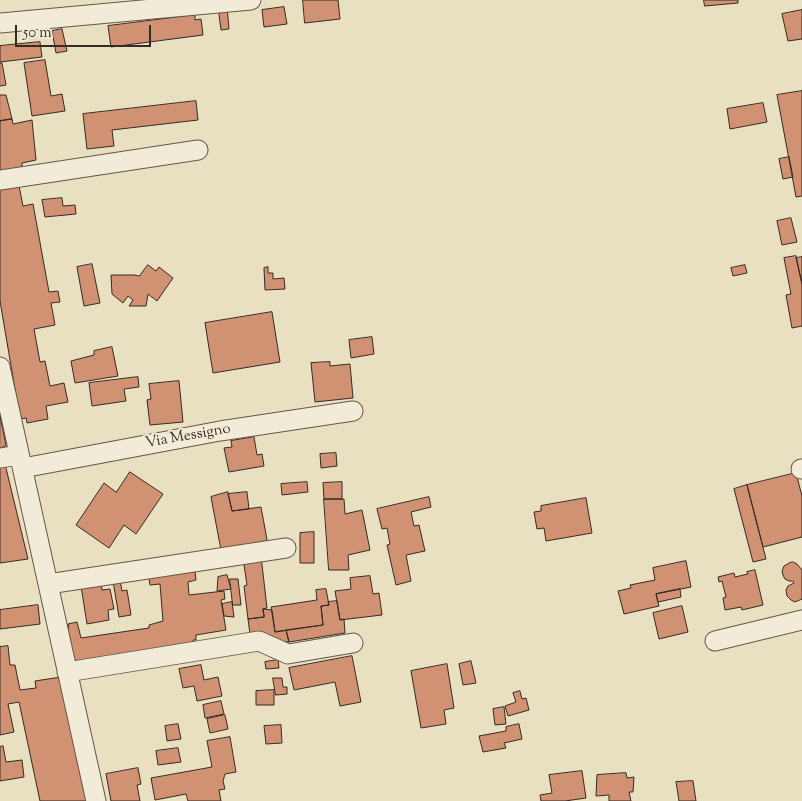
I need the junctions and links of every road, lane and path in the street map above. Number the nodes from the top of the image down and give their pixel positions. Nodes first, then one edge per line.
1 (251, 0) edge
2 (0, 23) edge
3 (198, 150) dead end
4 (0, 180) edge
5 (0, 367) edge
6 (353, 411) dead end
7 (0, 458) edge
8 (21, 461) junction
9 (286, 548) dead end
10 (48, 584) junction
11 (802, 620) edge
12 (715, 641) dead end
13 (353, 643) dead end
14 (67, 672) junction
15 (96, 801) edge

1 - 2 street
3 - 4 street
5 - 8 street
6 - 8 street, Via Messigno
7 - 8 street, Via Messigno
8 - 10 street
9 - 10 street
10 - 14 street
11 - 12 street
13 - 14 street
14 - 15 street

